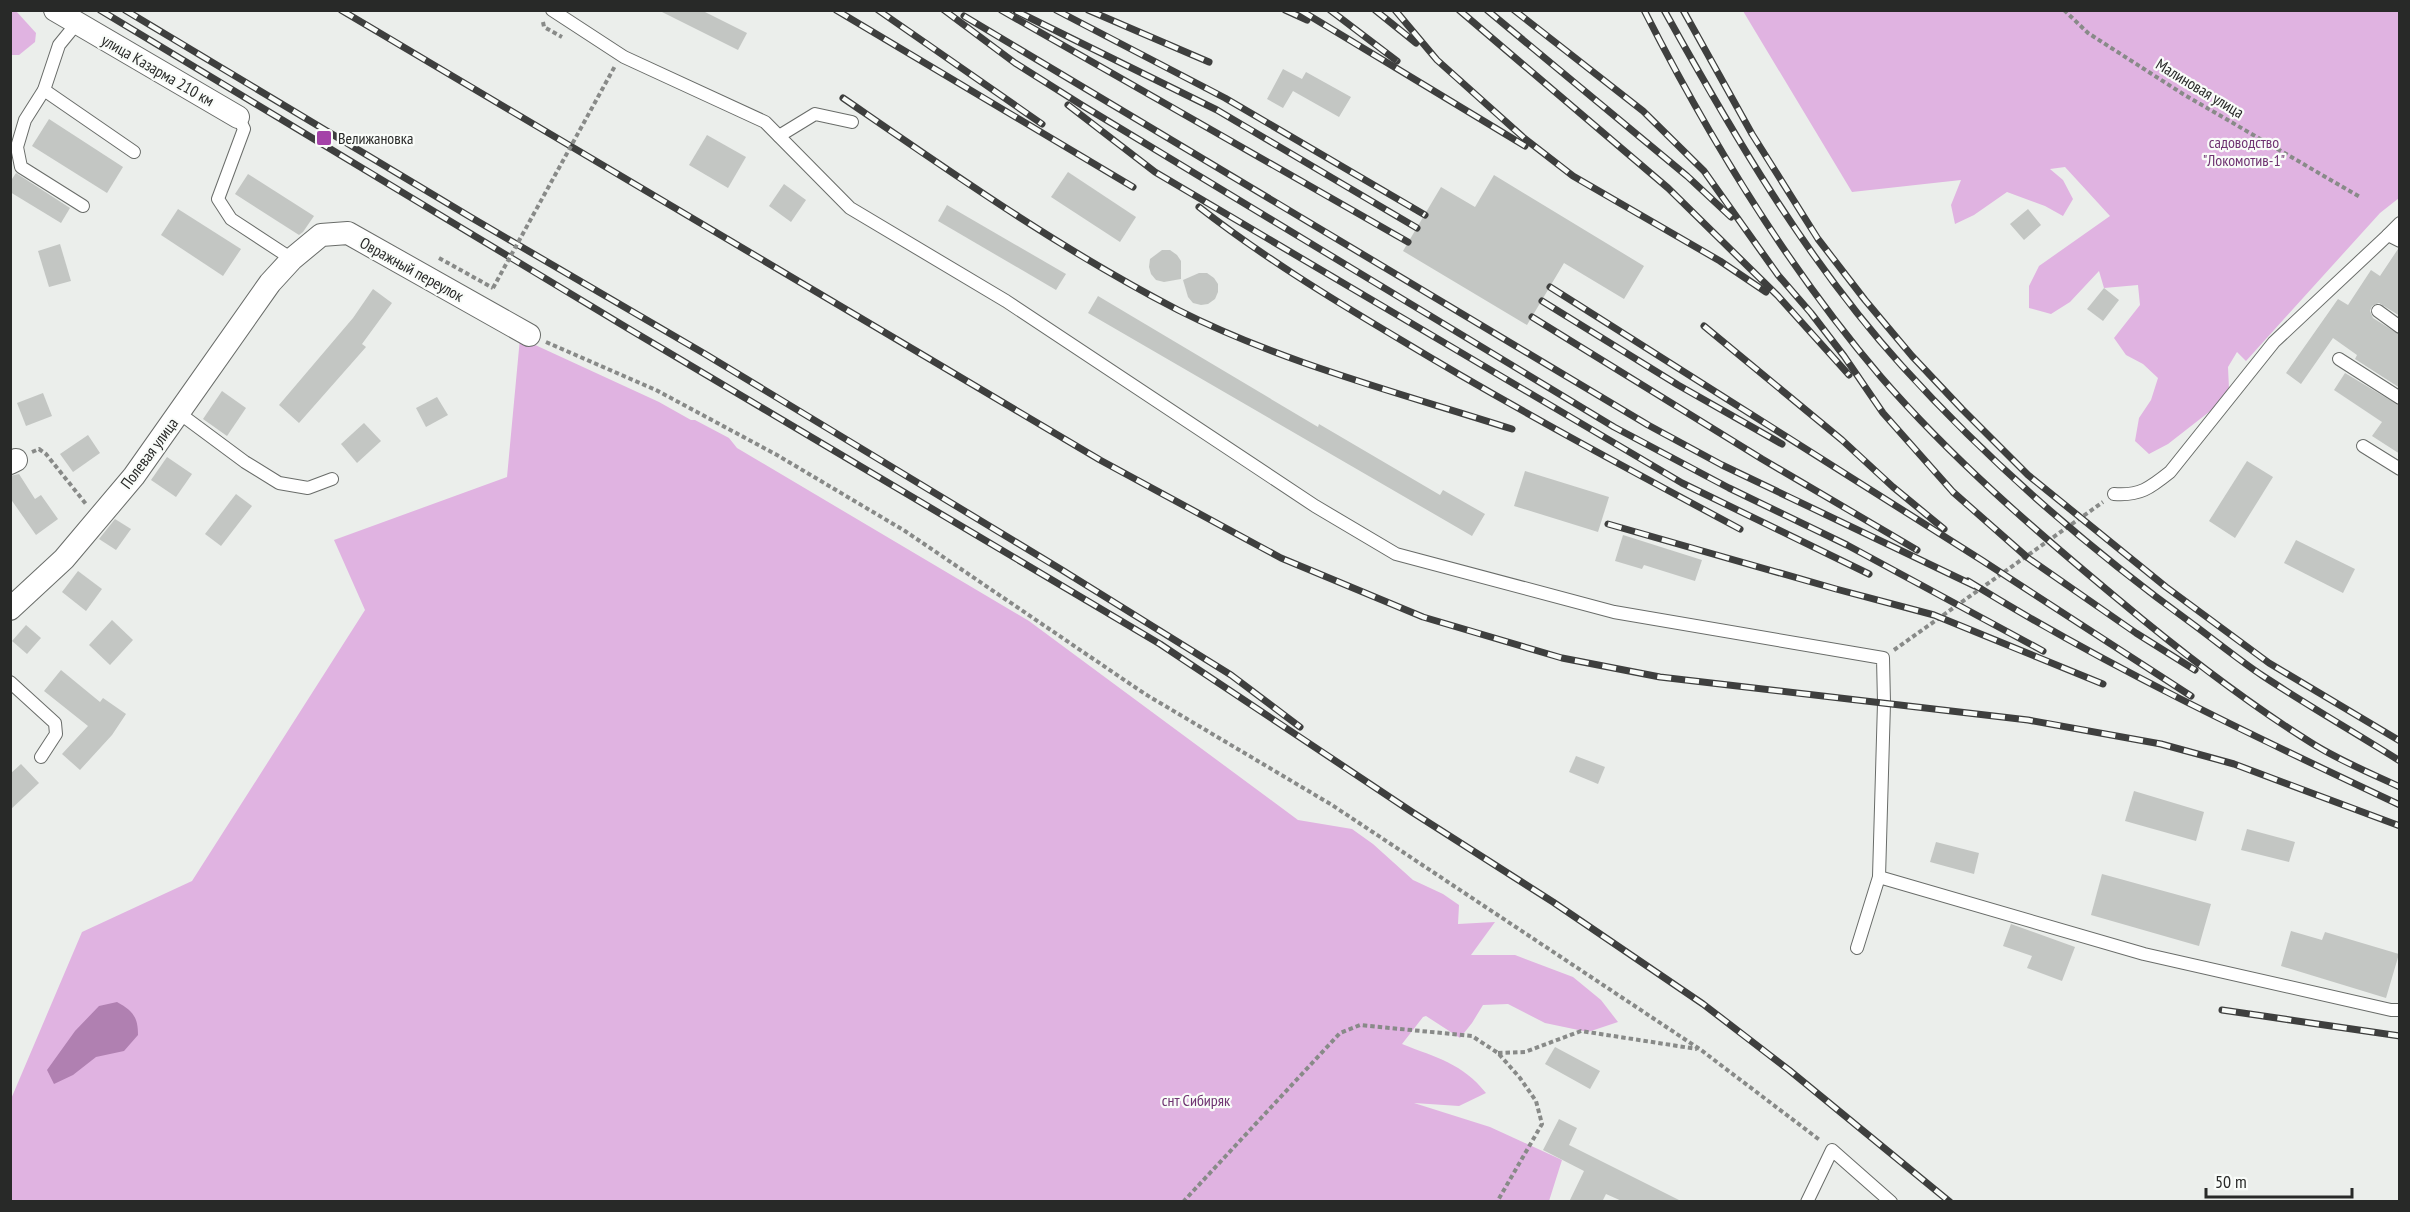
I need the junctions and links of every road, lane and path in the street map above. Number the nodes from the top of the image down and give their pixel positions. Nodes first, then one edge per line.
1 (55, 10) edge
2 (552, 10) edge
3 (2064, 10) edge
4 (77, 23) junction
5 (615, 66) dead end
6 (45, 90) junction
7 (238, 117) joint
8 (852, 122) dead end
9 (779, 136) junction
10 (134, 152) dead end
11 (2360, 197) dead end
12 (83, 206) dead end
13 (2400, 223) edge
14 (2388, 235) junction
15 (2400, 241) edge
16 (434, 256) dead end
17 (292, 259) junction
18 (270, 283) joint
19 (2378, 311) dead end
20 (2400, 327) edge
21 (529, 335) joint
22 (2339, 359) dead end
23 (2400, 398) edge
24 (179, 413) junction
25 (2363, 446) dead end
26 (13, 461) edge
27 (2400, 469) edge
28 (332, 479) dead end
29 (2114, 494) joint
30 (98, 518) junction
31 (10, 609) edge
32 (1883, 658) junction
33 (10, 682) edge
34 (41, 756) dead end
35 (1879, 877) junction
36 (1857, 948) dead end
37 (2400, 1011) edge
38 (1701, 1050) junction
39 (1498, 1053) junction
40 (1832, 1150) junction
41 (1183, 1202) edge
42 (1497, 1202) edge
43 (1807, 1202) edge
44 (1891, 1202) edge

1 - 4 street, улица Казарма 210 км
2 - 9 lane
3 - 11 path, Малиновая улица
4 - 6 lane
4 - 7 street, улица Казарма 210 км
5 - 16 path, bridge
6 - 10 lane
6 - 12 lane
7 - 17 lane
8 - 9 lane
9 - 32 lane
13 - 14 lane
14 - 15 lane
14 - 29 lane
17 - 18 street, Овражный переулок
17 - 21 street, Овражный переулок
18 - 24 street, Полевая улица
19 - 20 lane
21 - 38 path
22 - 23 lane
24 - 28 lane
24 - 30 street, Полевая улица
25 - 27 lane
26 - 30 path
29 - 32 path
30 - 31 street, Полевая улица
32 - 35 lane
33 - 34 lane
35 - 36 lane
35 - 37 lane
38 - 39 path
38 - 40 path
39 - 41 path
39 - 42 path
40 - 43 lane
40 - 44 lane

